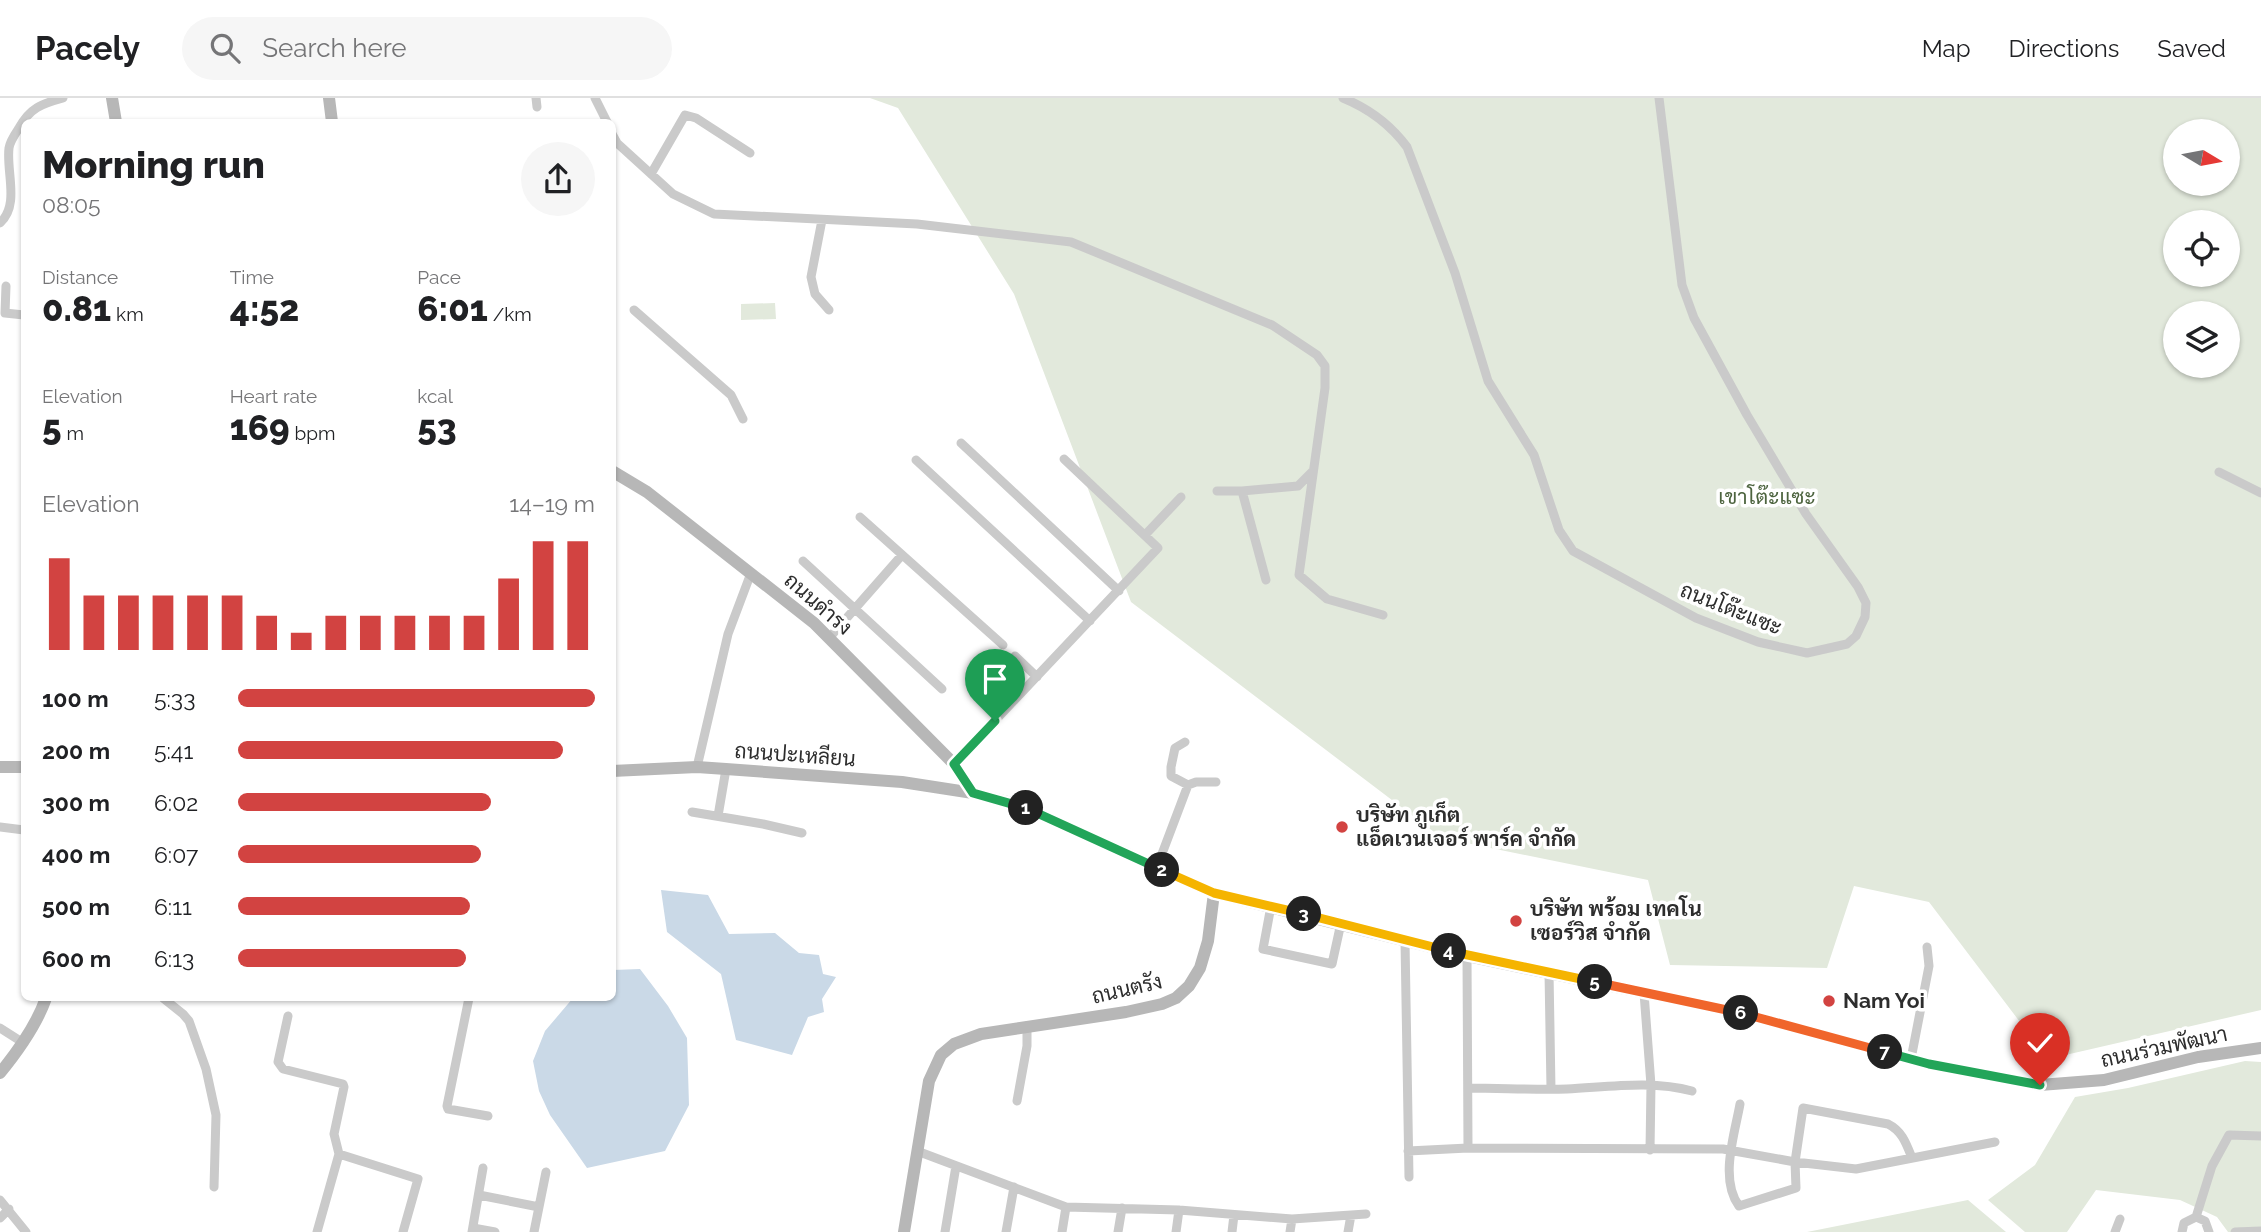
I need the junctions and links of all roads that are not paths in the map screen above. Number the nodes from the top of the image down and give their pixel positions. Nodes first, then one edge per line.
1 (63, 98) edge
2 (112, 98) edge
3 (329, 98) edge
4 (595, 98) edge
5 (1343, 98) edge
6 (1659, 98) edge
7 (24, 119) edge
8 (116, 119) edge
9 (332, 119) edge
10 (606, 119) edge
11 (21, 123) edge
12 (616, 141) edge
13 (4, 146) edge
14 (750, 153) dead end
15 (651, 174) junction
16 (822, 220) junction
17 (0, 223) edge
18 (6, 286) dead end
19 (634, 310) dead end
20 (830, 310) dead end
21 (21, 315) edge
22 (743, 419) dead end
23 (961, 443) dead end
24 (1065, 459) dead end
25 (916, 460) dead end
26 (2219, 471) dead end
27 (1312, 472) junction
28 (616, 473) edge
29 (1217, 491) dead end
30 (1242, 491) junction
31 (2261, 493) edge
32 (1181, 497) dead end
33 (860, 517) dead end
34 (1145, 535) junction
35 (902, 555) junction
36 (803, 561) dead end
37 (751, 573) junction
38 (1266, 580) dead end
39 (1119, 591) junction
40 (853, 608) junction
41 (1382, 615) dead end
42 (1090, 621) junction
43 (830, 637) junction
44 (1003, 645) dead end
45 (1015, 656) dead end
46 (1037, 677) junction
47 (942, 689) dead end
48 (1185, 742) dead end
49 (954, 764) junction
50 (0, 767) edge
51 (21, 767) edge
52 (696, 767) junction
53 (726, 769) junction
54 (616, 771) edge
55 (1216, 782) dead end
56 (1188, 785) junction
57 (973, 793) junction
58 (692, 812) dead end
59 (718, 816) junction
60 (0, 827) edge
61 (21, 830) edge
62 (802, 833) dead end
63 (1157, 867) junction
64 (1214, 893) junction
65 (1271, 906) junction
66 (1340, 923) junction
67 (1405, 941) junction
68 (1927, 947) dead end
69 (1468, 956) junction
70 (1549, 972) junction
71 (1644, 993) junction
72 (45, 1001) edge
73 (167, 1001) edge
74 (468, 1001) edge
75 (288, 1016) dead end
76 (1027, 1026) junction
77 (0, 1028) edge
78 (22, 1042) junction
79 (2261, 1048) edge
80 (1911, 1059) junction
81 (0, 1073) edge
82 (1651, 1086) junction
83 (1469, 1088) junction
84 (1551, 1089) junction
85 (1692, 1091) dead end
86 (1017, 1101) dead end
87 (1740, 1104) dead end
88 (488, 1116) dead end
89 (2261, 1136) edge
90 (1995, 1142) dead end
91 (1468, 1148) junction
92 (1650, 1150) junction
93 (917, 1151) junction
94 (1408, 1151) junction
95 (1732, 1152) junction
96 (339, 1154) junction
97 (1912, 1157) junction
98 (1795, 1162) junction
99 (956, 1166) junction
100 (483, 1168) dead end
101 (546, 1172) dead end
102 (1409, 1177) dead end
103 (214, 1187) dead end
104 (1014, 1187) junction
105 (479, 1195) junction
106 (0, 1200) edge
107 (539, 1207) junction
108 (1066, 1207) junction
109 (1122, 1208) junction
110 (9, 1209) junction
111 (1179, 1210) junction
112 (1366, 1214) dead end
113 (1234, 1215) junction
114 (1351, 1215) junction
115 (2196, 1217) junction
116 (0, 1219) edge
117 (1292, 1219) junction
118 (2120, 1219) dead end
119 (21, 1229) edge
120 (472, 1230) edge
121 (2261, 1231) edge
122 (317, 1232) edge
123 (403, 1232) edge
124 (495, 1232) edge
125 (534, 1232) edge
126 (904, 1232) edge
127 (945, 1232) edge
128 (1006, 1232) edge
129 (1062, 1232) edge
130 (1118, 1232) edge
131 (1176, 1232) edge
132 (1232, 1232) edge
133 (1290, 1232) edge
134 (1348, 1232) edge
135 (2115, 1232) edge
136 (2182, 1232) edge
137 (2209, 1232) edge
138 (2235, 1232) edge

1 - 7 street
2 - 8 street
3 - 9 street
4 - 10 street
5 - 6 street, ถนนโต๊ะแซะ
11 - 13 street
12 - 15 street
13 - 17 street
14 - 15 street
15 - 16 street
16 - 20 street
16 - 27 street
18 - 21 street
19 - 22 street
23 - 39 street
24 - 34 street
25 - 42 street
26 - 31 street
27 - 30 street
27 - 41 street
28 - 37 street, ถนนดำรง
29 - 30 street
30 - 38 street
32 - 34 street
33 - 35 street
34 - 39 street
35 - 40 street
35 - 44 street
36 - 40 street
37 - 43 street, ถนนดำรง
37 - 52 street
39 - 42 street
40 - 43 street
40 - 47 street
42 - 46 street
43 - 49 street, ถนนดำรง
45 - 46 street
46 - 49 street
48 - 56 street
49 - 57 street, ถนนดำรง
50 - 51 street
52 - 53 street, ถนนปะเหลียน
52 - 54 street, ถนนปะเหลียน
53 - 57 street, ถนนปะเหลียน
53 - 59 street
55 - 56 street
56 - 63 street
57 - 63 street
58 - 59 street
59 - 62 street
60 - 61 street
63 - 64 street
64 - 65 street, ถนนร่วมพัฒนา
64 - 76 street, ถนนตรัง
65 - 66 street, ถนนร่วมพัฒนา
65 - 66 street
66 - 67 street, ถนนร่วมพัฒนา
67 - 69 street, ถนนร่วมพัฒนา
67 - 94 street
68 - 80 street
69 - 70 street, ถนนร่วมพัฒนา
69 - 83 street
70 - 71 street, ถนนร่วมพัฒนา
70 - 84 street
71 - 80 street, ถนนร่วมพัฒนา
71 - 82 street
72 - 78 street
73 - 103 street
74 - 88 street
75 - 96 street
76 - 86 street
76 - 93 street, ถนนตรัง
77 - 78 street
78 - 81 street
79 - 80 street, ถนนร่วมพัฒนา
82 - 84 street
82 - 85 street
82 - 92 street
83 - 84 street
83 - 91 street
87 - 95 street
89 - 115 street
90 - 97 street
91 - 92 street
91 - 94 street
92 - 95 street
93 - 99 street
93 - 126 street, ถนนตรัง
94 - 102 street
95 - 98 street
95 - 98 street
96 - 122 street
96 - 123 street
97 - 98 street
97 - 98 street
99 - 104 street
99 - 127 street
100 - 105 street
101 - 107 street
104 - 108 street
104 - 128 street
105 - 107 street
105 - 120 street
106 - 110 street
107 - 125 street
108 - 109 street
108 - 129 street
109 - 111 street
109 - 130 street
110 - 116 street
110 - 119 street
111 - 113 street
111 - 131 street
112 - 114 street
113 - 117 street
113 - 132 street
114 - 117 street
114 - 134 street
115 - 136 street
115 - 137 street
117 - 133 street
118 - 135 street
120 - 124 street
121 - 138 street

